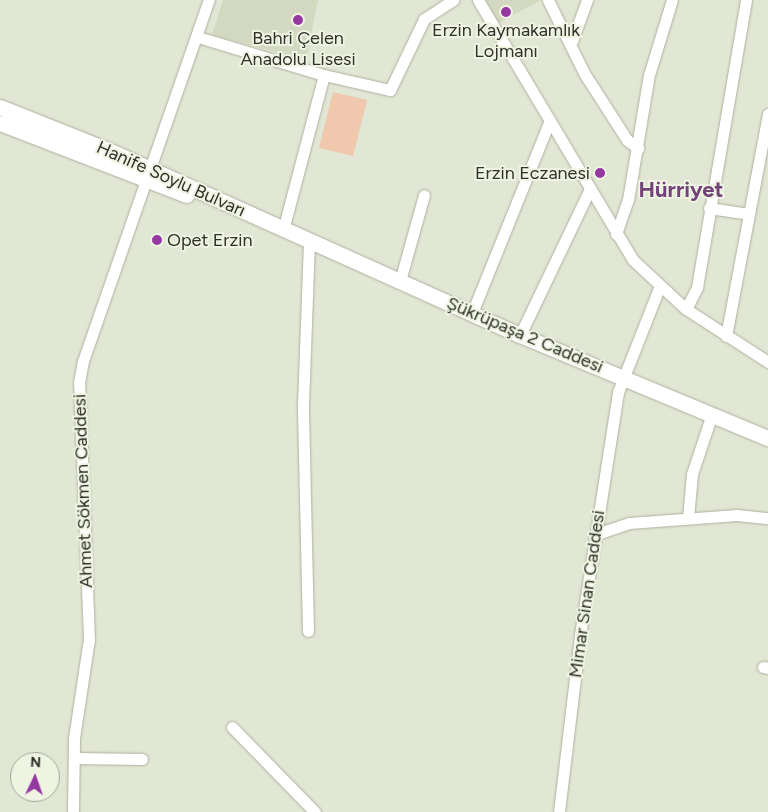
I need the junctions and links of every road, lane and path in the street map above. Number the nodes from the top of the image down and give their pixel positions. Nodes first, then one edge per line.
1 (209, 0) edge
2 (453, 0) edge
3 (478, 0) edge
4 (548, 0) edge
5 (587, 0) edge
6 (672, 0) edge
7 (746, 0) edge
8 (198, 36) junction
9 (572, 41) junction
10 (324, 75) junction
11 (0, 107) edge
12 (768, 114) edge
13 (549, 122) junction
14 (0, 123) edge
15 (638, 148) junction
16 (148, 174) junction
17 (589, 191) junction
18 (424, 195) dead end
19 (709, 208) junction
20 (749, 214) junction
21 (283, 230) junction
22 (616, 234) junction
23 (309, 242) junction
24 (400, 281) junction
25 (659, 288) junction
26 (686, 309) junction
27 (472, 313) junction
28 (520, 334) junction
29 (726, 336) junction
30 (767, 357) edge
31 (624, 378) junction
32 (712, 414) junction
33 (768, 438) edge
34 (688, 518) junction
35 (768, 518) edge
36 (594, 535) junction
37 (308, 631) dead end
38 (232, 726) dead end
39 (75, 758) junction
40 (142, 759) dead end
41 (73, 812) edge
42 (315, 812) edge
43 (559, 812) edge

1 - 8 street, Ahmet Sökmen Caddesi
2 - 10 street
3 - 13 street
4 - 9 street
5 - 9 street
6 - 15 street
7 - 19 street
8 - 10 street
8 - 16 street, Ahmet Sökmen Caddesi
9 - 15 street
10 - 21 street
11 - 16 main road, Hanife Soylu Bulvarı
12 - 20 street
13 - 17 street
13 - 27 street
14 - 16 main road, Hanife Soylu Bulvarı
15 - 22 street
16 - 21 main road, Hanife Soylu Bulvarı
16 - 39 street, Ahmet Sökmen Caddesi
17 - 22 street
17 - 28 street
18 - 24 street
19 - 20 street
19 - 26 street
20 - 29 street
21 - 23 main road, Şükrüpaşa 2 Caddesi
22 - 25 street
23 - 24 main road, Şükrüpaşa 2 Caddesi
23 - 37 street
24 - 27 main road, Şükrüpaşa 2 Caddesi
25 - 26 street
25 - 31 street, Mimar Sinan Caddesi
26 - 29 street
27 - 28 main road, Şükrüpaşa 2 Caddesi
28 - 31 main road, Şükrüpaşa 2 Caddesi
29 - 30 street
31 - 32 main road, Şükrüpaşa 2 Caddesi
31 - 36 street, Mimar Sinan Caddesi
32 - 33 main road, Şükrüpaşa 2 Caddesi
32 - 34 street
34 - 35 street
34 - 36 street
36 - 43 street, Mimar Sinan Caddesi
38 - 42 street
39 - 40 street
39 - 41 street, Ahmet Sökmen Caddesi

